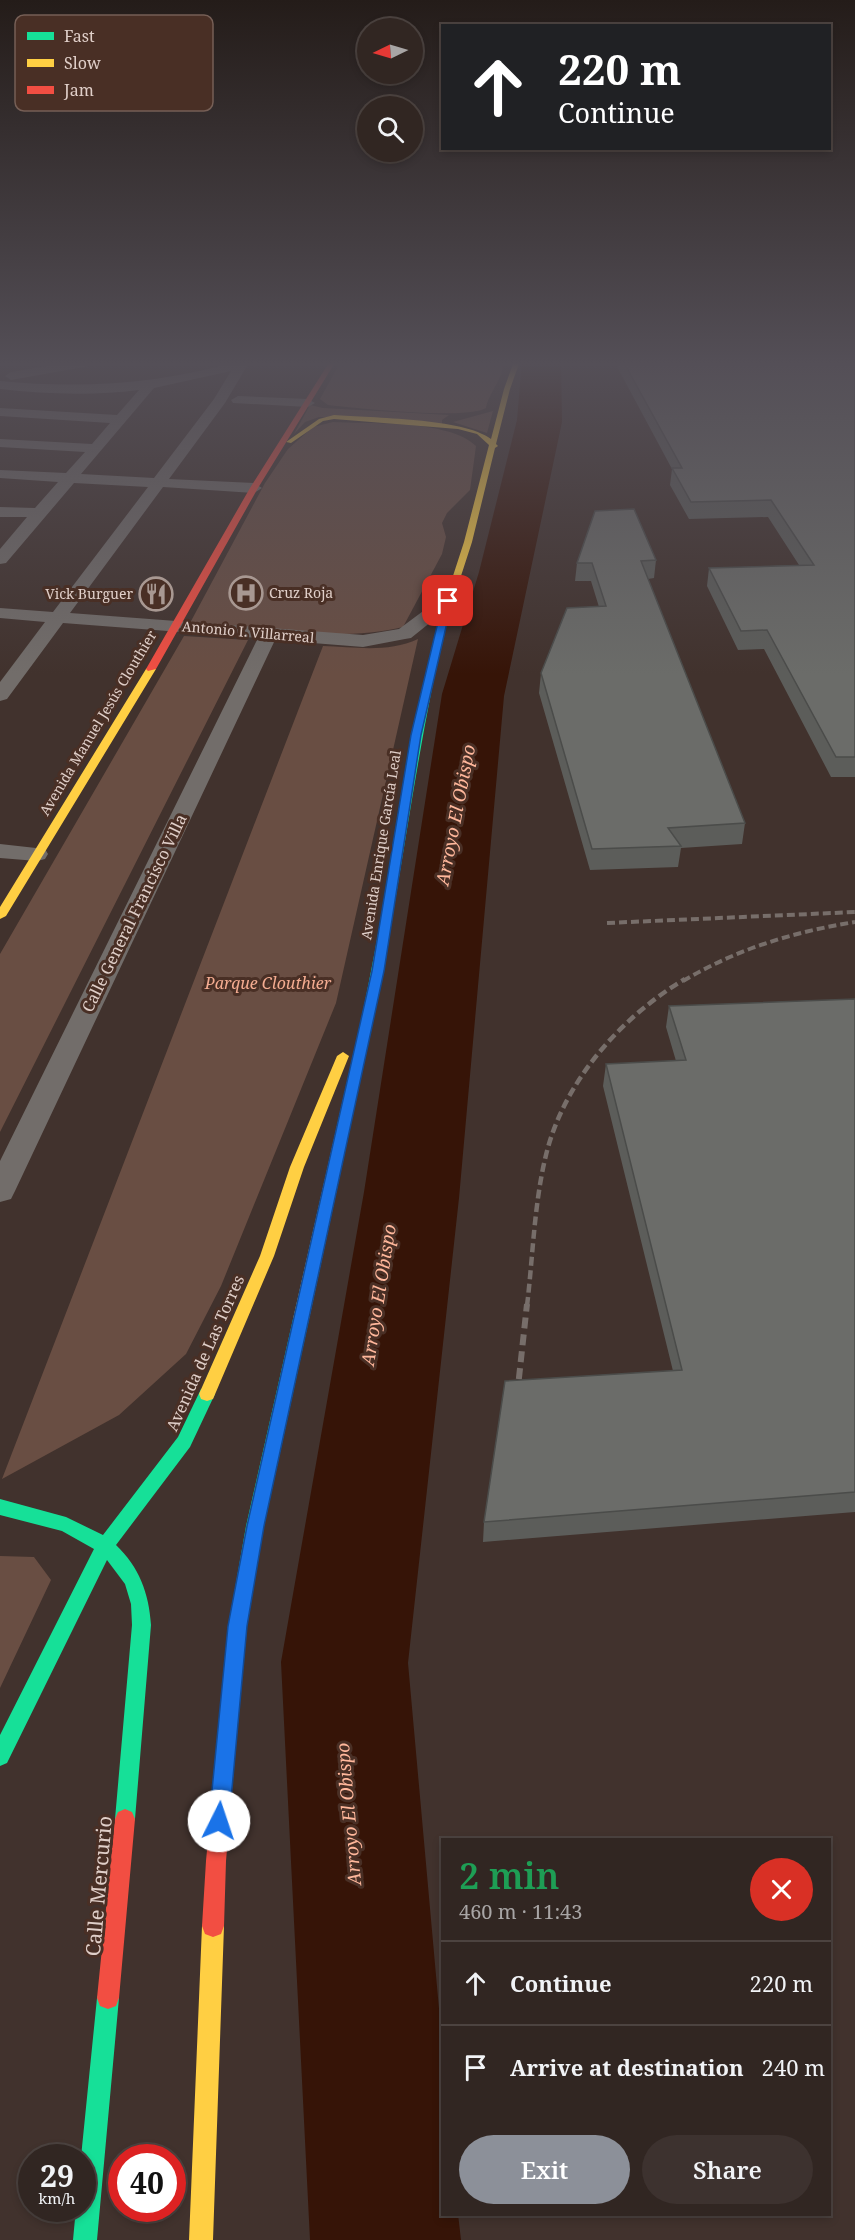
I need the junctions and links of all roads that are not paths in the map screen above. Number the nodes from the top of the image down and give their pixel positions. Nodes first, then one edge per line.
1 (82, 466) edge
2 (171, 466) edge
3 (268, 466) edge
4 (490, 466) edge
5 (0, 474) edge
6 (72, 479) junction
7 (158, 483) junction
8 (254, 488) junction
9 (0, 512) edge
10 (40, 513) junction
11 (0, 559) edge
12 (448, 601) junction
13 (0, 613) edge
14 (58, 616) junction
15 (177, 626) junction
16 (269, 634) junction
17 (0, 666) edge
18 (21, 668) junction
19 (0, 695) edge
20 (0, 851) edge
21 (37, 854) junction
22 (0, 916) edge
23 (378, 971) junction
24 (0, 1191) edge
25 (0, 1507) edge
26 (105, 1546) junction
27 (0, 1756) edge
28 (85, 2240) edge
29 (201, 2240) edge

1 - 6 street
2 - 7 street
3 - 8 street, Avenida Manuel Jesús Clouthier
4 - 12 street, Avenida Enrique García Leal
5 - 6 street
6 - 7 street
6 - 10 street
7 - 8 street
7 - 14 street
8 - 15 street, Avenida Manuel Jesús Clouthier
9 - 10 street
10 - 11 street
12 - 16 street, Antonio I. Villarreal
12 - 23 street, Avenida Enrique García Leal
13 - 14 street, Antonio I. Villarreal
14 - 15 street, Antonio I. Villarreal
14 - 18 street
15 - 16 street, Antonio I. Villarreal
15 - 21 street, Avenida Manuel Jesús Clouthier
16 - 24 street, Calle General Francisco Villa
17 - 18 street
18 - 19 street
20 - 21 street
21 - 22 street, Avenida Manuel Jesús Clouthier
23 - 26 street, Avenida de Las Torres
23 - 29 street
25 - 26 street, Calle Mercurio
26 - 27 street, Avenida de Las Torres
26 - 28 street, Calle Mercurio

